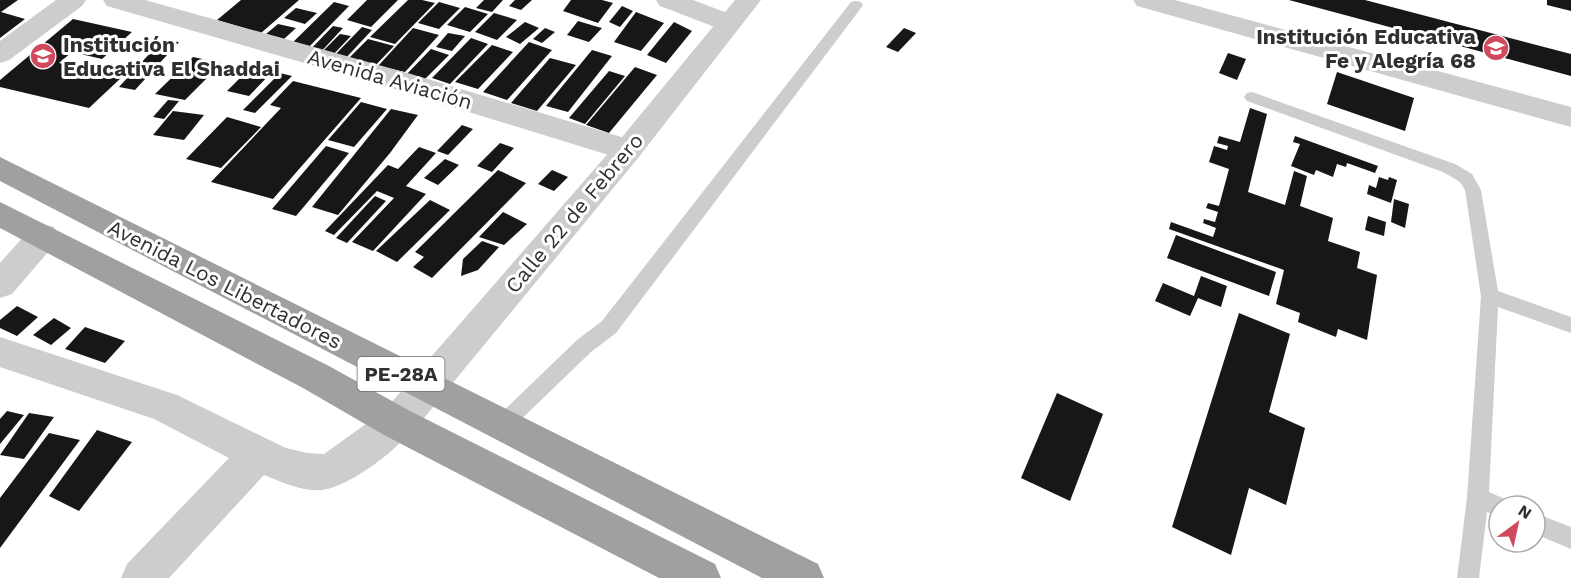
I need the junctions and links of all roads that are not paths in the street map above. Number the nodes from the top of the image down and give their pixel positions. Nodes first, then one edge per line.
1 (72, 0) edge
2 (116, 0) edge
3 (669, 0) edge
4 (1146, 0) edge
5 (1174, 4) edge
6 (856, 5) dead end
7 (739, 11) edge
8 (0, 54) edge
9 (1252, 97) dead end
10 (1571, 117) edge
11 (628, 150) junction
12 (0, 168) edge
13 (0, 214) edge
14 (43, 236) junction
15 (0, 285) edge
16 (1490, 297) junction
17 (1571, 325) edge
18 (0, 352) edge
19 (427, 387) junction
20 (397, 423) junction
21 (502, 425) junction
22 (258, 454) junction
23 (1478, 498) junction
24 (1487, 502) edge
25 (1547, 528) edge
26 (1571, 538) edge
27 (141, 578) edge
28 (701, 578) edge
29 (804, 578) edge
30 (1468, 578) edge

1 - 8 street
2 - 11 street, Avenida Aviación
3 - 7 street
4 - 5 street
5 - 10 street
6 - 21 lane
7 - 11 street, Calle 22 de Febrero
9 - 16 lane
11 - 19 street, Calle 22 de Febrero
12 - 19 highway, Avenida Los Libertadores / PE-28A
13 - 14 highway, Avenida Los Libertadores / PE-28A
14 - 15 street
14 - 20 highway, Avenida Los Libertadores / PE-28A
16 - 17 lane
16 - 23 lane
18 - 22 street, Calle 22 de Febrero
19 - 20 street, Calle 22 de Febrero
19 - 21 highway, Avenida Los Libertadores / PE-28A
20 - 22 street, Calle 22 de Febrero
20 - 28 highway, Avenida Los Libertadores / PE-28A
21 - 29 highway, Avenida Los Libertadores / PE-28A
22 - 27 street
23 - 24 lane
23 - 30 lane
25 - 26 lane

